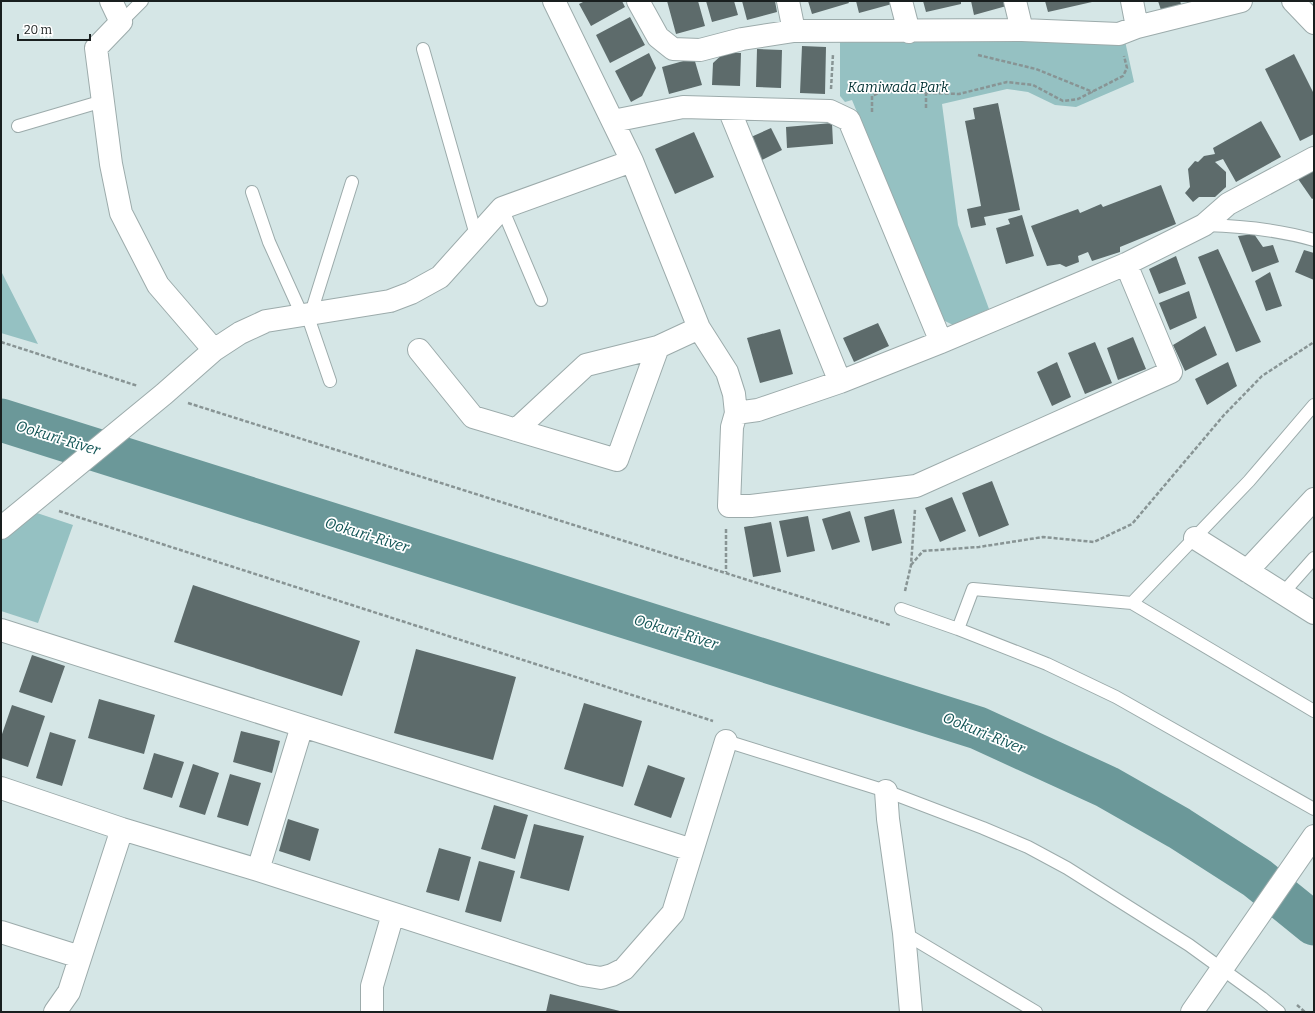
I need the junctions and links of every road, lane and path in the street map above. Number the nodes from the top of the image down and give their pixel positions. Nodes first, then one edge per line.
1 (111, 1) edge
2 (142, 1) edge
3 (554, 1) edge
4 (638, 1) edge
5 (788, 1) edge
6 (901, 1) edge
7 (1015, 1) edge
8 (1132, 1) edge
9 (1241, 1) edge
10 (1293, 1) edge
11 (121, 22) junction
12 (1314, 23) edge
13 (1137, 27) junction
14 (1022, 30) junction
15 (794, 31) junction
16 (834, 31) junction
17 (909, 32) junction
18 (423, 49) dead end
19 (977, 54) dead end
20 (1127, 68) dead end
21 (926, 92) junction
22 (1093, 92) junction
23 (103, 101) junction
24 (729, 109) junction
25 (926, 110) dead end
26 (830, 111) junction
27 (874, 120) dead end
28 (613, 121) junction
29 (18, 126) dead end
30 (1314, 158) edge
31 (632, 161) junction
32 (352, 182) dead end
33 (252, 192) dead end
34 (502, 208) junction
35 (1204, 225) junction
36 (476, 235) junction
37 (1314, 240) edge
38 (1126, 264) junction
39 (541, 300) dead end
40 (307, 314) junction
41 (699, 328) junction
42 (1, 342) edge
43 (941, 342) junction
44 (1314, 342) edge
45 (658, 347) junction
46 (214, 350) junction
47 (419, 350) dead end
48 (330, 381) dead end
49 (840, 382) junction
50 (148, 395) junction
51 (187, 403) dead end
52 (1314, 405) edge
53 (736, 413) junction
54 (516, 430) junction
55 (916, 486) junction
56 (1313, 501) edge
57 (56, 510) dead end
58 (1, 528) edge
59 (725, 531) dead end
60 (1195, 538) junction
61 (1314, 558) edge
62 (911, 565) junction
63 (1247, 571) junction
64 (726, 572) junction
65 (1283, 593) junction
66 (1132, 603) junction
67 (901, 609) joint
68 (1314, 613) edge
69 (895, 627) dead end
70 (958, 629) junction
71 (1, 630) edge
72 (1314, 710) edge
73 (714, 721) dead end
74 (302, 726) junction
75 (726, 741) joint
76 (1, 788) edge
77 (886, 791) junction
78 (1314, 809) edge
79 (122, 829) junction
80 (1314, 837) edge
81 (692, 850) junction
82 (258, 870) junction
83 (392, 914) junction
84 (1, 932) edge
85 (904, 933) junction
86 (80, 957) junction
87 (1229, 960) junction
88 (55, 1012) edge
89 (372, 1012) edge
90 (910, 1012) edge
91 (1036, 1012) edge
92 (1192, 1012) edge
93 (1279, 1012) edge

1 - 11 street
2 - 11 lane
3 - 28 street
4 - 15 street
5 - 15 street
6 - 17 street
7 - 14 street
8 - 13 street
9 - 13 street
10 - 12 street
11 - 23 street
13 - 14 street
14 - 17 street
15 - 16 street
16 - 17 street
16 - 26 path
18 - 36 lane
19 - 22 path
20 - 22 path
21 - 22 path
21 - 25 path
21 - 27 path
23 - 29 lane
23 - 46 street
24 - 26 street
24 - 28 street
24 - 49 street
26 - 43 street
28 - 31 street
30 - 35 street
31 - 34 street
31 - 41 street
32 - 40 lane
33 - 40 lane
34 - 36 street
34 - 39 lane
35 - 37 lane
35 - 38 street
36 - 40 street
38 - 43 street
38 - 55 street
40 - 46 street
40 - 48 lane
41 - 45 street
41 - 53 street
42 - 50 path
43 - 49 street
44 - 62 path
45 - 54 street
45 - 54 street
46 - 50 street
47 - 54 street
49 - 53 street
50 - 58 street
51 - 64 path
52 - 60 lane
53 - 55 street
55 - 62 path
56 - 63 street
57 - 73 path
59 - 64 path
60 - 63 street
60 - 66 lane
61 - 65 lane
62 - 67 path
63 - 65 street
64 - 69 path
65 - 68 street
66 - 70 lane
66 - 72 lane
67 - 70 lane
70 - 78 lane
71 - 74 street
74 - 81 street
74 - 82 street
75 - 77 lane
75 - 81 street
76 - 79 street
77 - 85 street
77 - 87 lane
79 - 82 street
79 - 86 street
80 - 87 street
81 - 83 street
82 - 83 street
83 - 89 street
84 - 86 street
85 - 90 street
85 - 91 lane
86 - 88 street
87 - 92 street
87 - 93 lane

